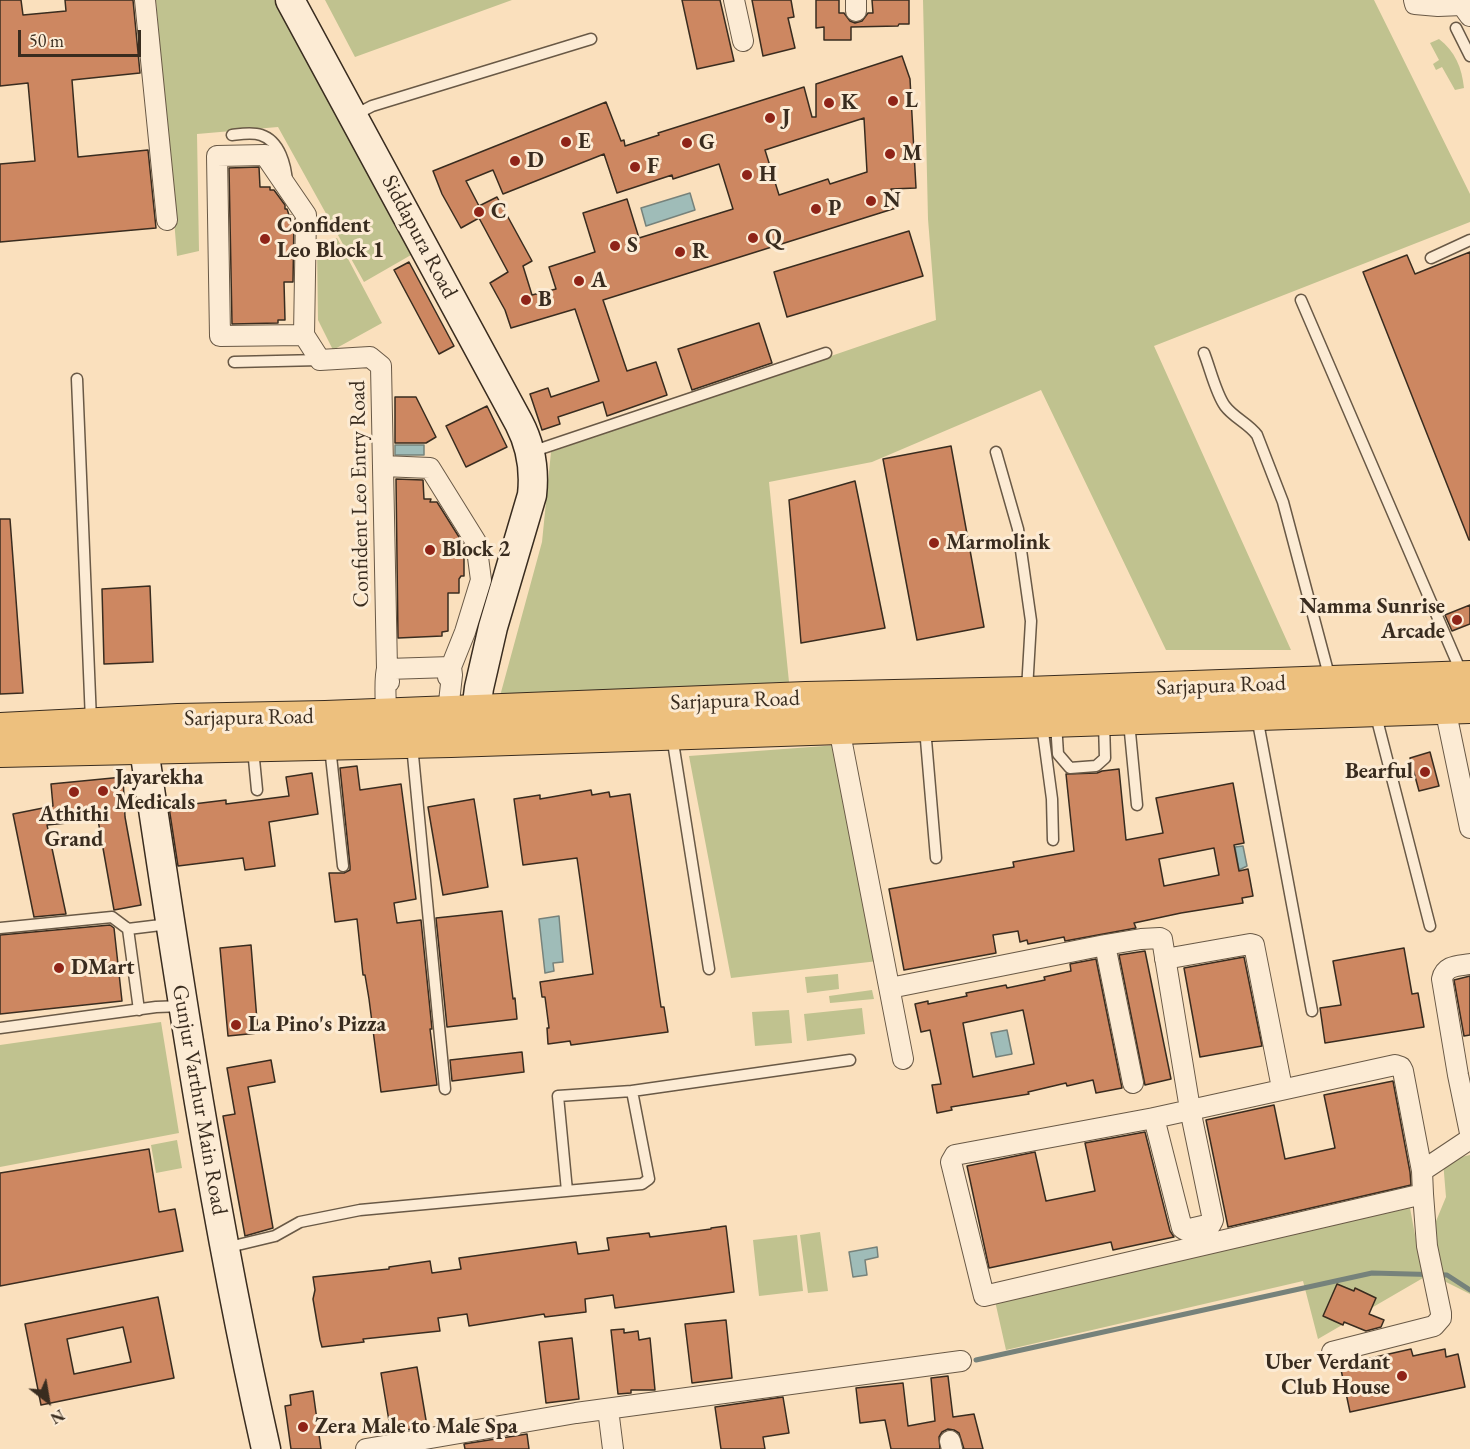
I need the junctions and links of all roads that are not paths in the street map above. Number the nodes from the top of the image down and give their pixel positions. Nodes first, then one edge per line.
1 (145, 0) edge
2 (290, 0) edge
3 (734, 0) edge
4 (1414, 0) edge
5 (1463, 22) edge
6 (591, 39) dead end
7 (743, 41) dead end
8 (1470, 56) edge
9 (353, 116) junction
10 (232, 135) dead end
11 (288, 188) junction
12 (167, 220) dead end
13 (1470, 240) edge
14 (1431, 258) dead end
15 (1301, 300) dead end
16 (304, 335) junction
17 (826, 353) dead end
18 (1204, 353) dead end
19 (320, 360) junction
20 (234, 362) dead end
21 (77, 379) dead end
22 (996, 452) dead end
23 (383, 466) junction
24 (532, 466) junction
25 (1467, 677) edge
26 (1331, 682) junction
27 (387, 689) junction
28 (456, 693) junction
29 (1027, 693) junction
30 (731, 701) junction
31 (1458, 708) edge
32 (1375, 709) junction
33 (1256, 714) junction
34 (1116, 720) junction
35 (1049, 721) junction
36 (91, 723) junction
37 (924, 724) junction
38 (840, 728) junction
39 (0, 729) edge
40 (731, 731) junction
41 (672, 733) junction
42 (412, 742) junction
43 (329, 743) junction
44 (252, 747) junction
45 (144, 749) junction
46 (0, 751) edge
47 (257, 790) dead end
48 (1137, 805) dead end
49 (1470, 828) edge
50 (1053, 840) dead end
51 (936, 858) dead end
52 (343, 866) dead end
53 (170, 924) junction
54 (1430, 927) dead end
55 (0, 928) edge
56 (128, 929) junction
57 (1105, 945) junction
58 (1165, 959) junction
59 (1470, 964) edge
60 (709, 969) dead end
61 (890, 988) junction
62 (183, 1006) junction
63 (139, 1010) junction
64 (1312, 1011) dead end
65 (0, 1028) edge
66 (903, 1059) dead end
67 (850, 1060) dead end
68 (1133, 1083) dead end
69 (1282, 1088) junction
70 (445, 1089) dead end
71 (632, 1091) junction
72 (1190, 1109) junction
73 (1154, 1118) junction
74 (1470, 1133) edge
75 (1470, 1139) edge
76 (1422, 1171) junction
77 (567, 1191) junction
78 (1423, 1194) junction
79 (225, 1248) junction
80 (1332, 1352) dead end
81 (961, 1361) dead end
82 (608, 1409) junction
83 (266, 1449) edge
84 (366, 1449) edge
85 (613, 1449) edge

1 - 12 street
2 - 9 street, Siddapura Road
3 - 7 street
4 - 5 street
5 - 8 lane
6 - 9 lane
9 - 24 street, Siddapura Road
10 - 11 lane
11 - 16 street
11 - 16 street
13 - 14 lane
15 - 25 lane
16 - 19 street, Confident Leo Entry Road
17 - 24 lane
18 - 26 lane
19 - 20 lane
19 - 23 street, Confident Leo Entry Road
21 - 36 lane
22 - 29 lane
23 - 27 street, Confident Leo Entry Road
23 - 28 street
24 - 28 street
25 - 26 main road, Sarjapura Road
26 - 29 main road, Sarjapura Road
27 - 28 main road, Sarjapura Road
27 - 28 street
27 - 36 main road, Sarjapura Road
28 - 30 main road, Sarjapura Road
29 - 30 main road, Sarjapura Road
30 - 40 main road
31 - 32 main road, Sarjapura Road
31 - 49 street
32 - 33 main road, Sarjapura Road
32 - 54 lane
33 - 34 main road, Sarjapura Road
33 - 64 lane
34 - 35 main road, Sarjapura Road
34 - 35 lane
34 - 48 lane
35 - 37 main road, Sarjapura Road
35 - 50 lane
36 - 39 main road, Sarjapura Road
37 - 38 main road, Sarjapura Road
37 - 51 lane
38 - 40 main road, Sarjapura Road
38 - 61 street
40 - 41 main road, Sarjapura Road
41 - 42 main road, Sarjapura Road
41 - 60 lane
42 - 43 main road, Sarjapura Road
42 - 70 lane
43 - 44 main road, Sarjapura Road
43 - 52 lane
44 - 45 main road, Sarjapura Road
44 - 47 lane
45 - 46 main road, Sarjapura Road
45 - 53 street, Gunjur Varthur Main Road
53 - 56 lane
53 - 62 street, Gunjur Varthur Main Road
55 - 56 lane
56 - 63 lane
57 - 58 street
57 - 61 street
57 - 68 street
58 - 69 street
58 - 72 street
59 - 74 street
61 - 66 street
62 - 63 lane
62 - 79 street, Gunjur Varthur Main Road
63 - 65 lane
67 - 71 lane
69 - 72 street
69 - 76 street
71 - 77 lane
71 - 77 lane
72 - 73 street
72 - 73 street
73 - 78 street
75 - 76 street
76 - 78 street
77 - 79 lane
78 - 80 street
79 - 83 street, Gunjur Varthur Main Road
81 - 82 street
82 - 84 street
82 - 85 street

